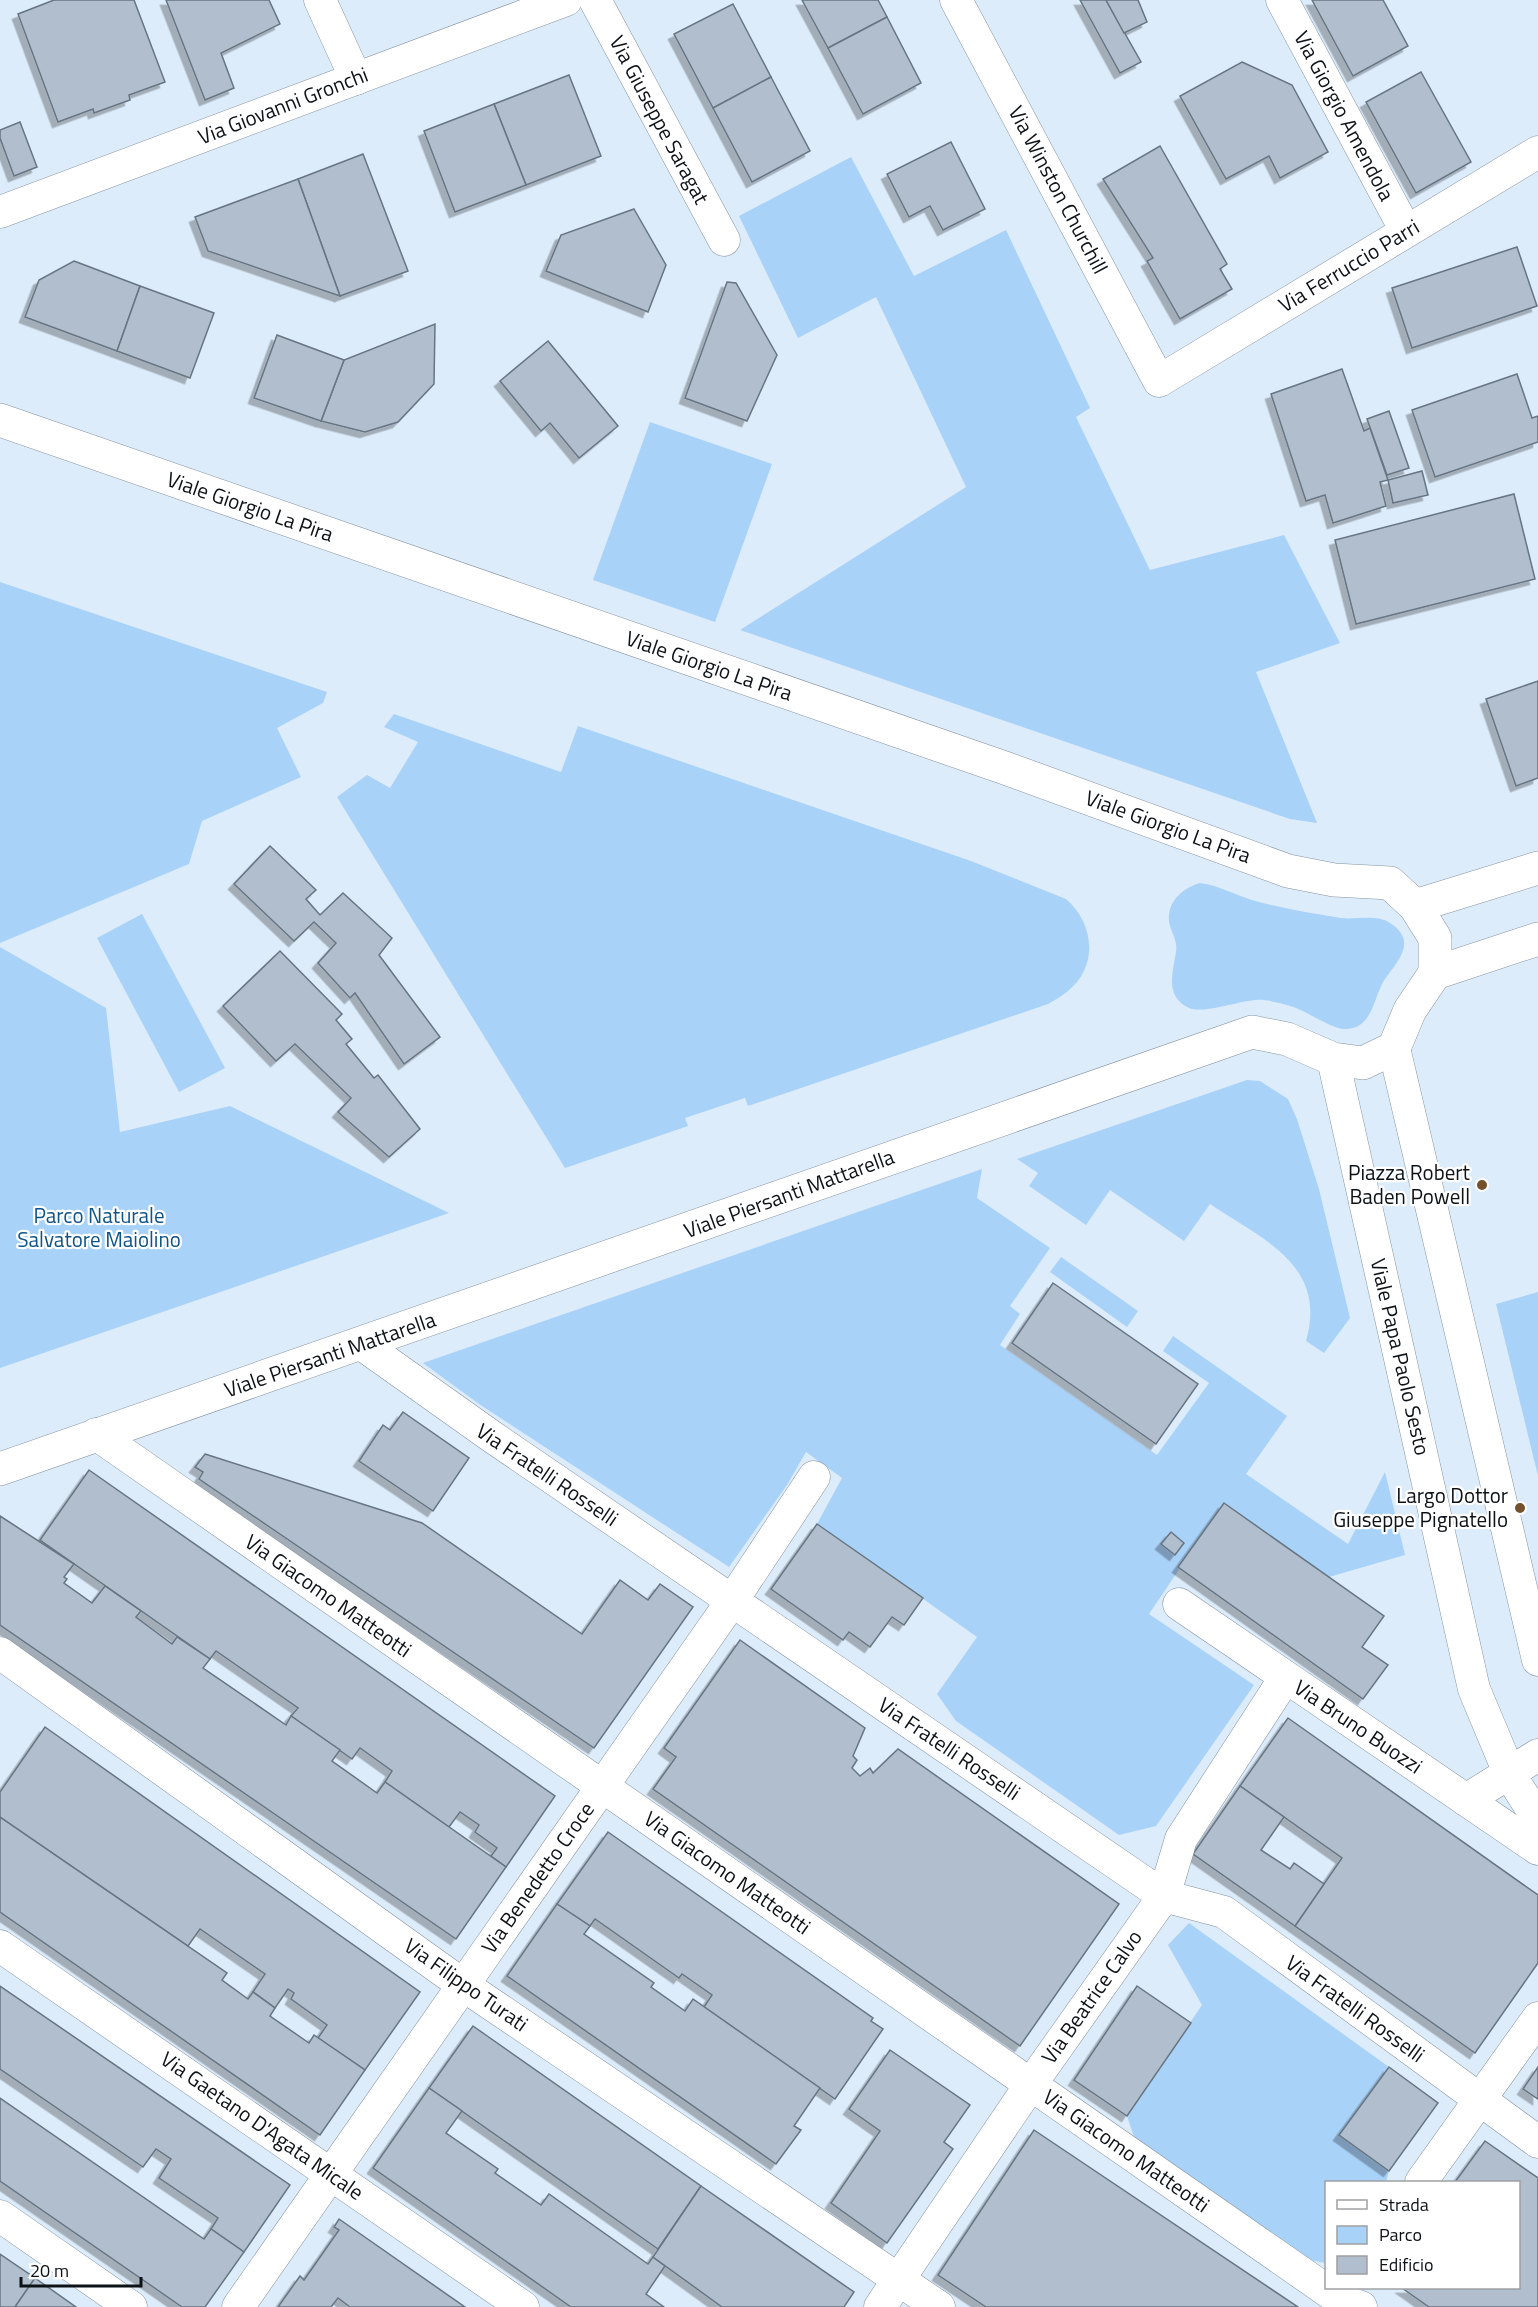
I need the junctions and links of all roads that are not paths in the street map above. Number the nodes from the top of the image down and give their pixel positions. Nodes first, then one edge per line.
1 (320, 0) edge
2 (566, 0) edge
3 (595, 0) edge
4 (956, 0) edge
5 (1282, 0) edge
6 (356, 79) junction
7 (1536, 158) edge
8 (0, 212) edge
9 (1406, 231) junction
10 (724, 240) dead end
11 (1159, 381) joint
12 (0, 420) edge
13 (1538, 868) edge
14 (1415, 906) junction
15 (1538, 939) edge
16 (1436, 973) junction
17 (1394, 1048) junction
18 (1333, 1059) junction
19 (363, 1345) junction
20 (96, 1434) junction
21 (0, 1469) edge
22 (814, 1477) dead end
23 (732, 1601) junction
24 (1179, 1604) dead end
25 (0, 1653) edge
26 (1538, 1660) edge
27 (1285, 1678) junction
28 (1538, 1755) edge
29 (1510, 1775) junction
30 (602, 1786) junction
31 (1466, 1800) junction
32 (1538, 1819) edge
33 (1538, 1849) edge
34 (1164, 1896) junction
35 (0, 1946) edge
36 (463, 1985) junction
37 (1538, 2018) edge
38 (1031, 2084) junction
39 (1479, 2100) junction
40 (1538, 2142) edge
41 (331, 2174) junction
42 (1422, 2181) edge
43 (0, 2217) edge
44 (899, 2280) junction
45 (1325, 2282) edge
46 (1336, 2289) edge
47 (1349, 2298) edge
48 (130, 2307) edge
49 (238, 2307) edge
50 (523, 2307) edge
51 (880, 2307) edge
52 (939, 2307) edge

1 - 6 street
2 - 6 street, Via Giovanni Gronchi
3 - 10 street, Via Giuseppe Saragat
4 - 11 street, Via Winston Churchill
5 - 9 street, Via Giorgio Amendola
6 - 8 street, Via Giovanni Gronchi
7 - 9 street, Via Ferruccio Parri
9 - 11 street, Via Ferruccio Parri
12 - 14 street, Viale Giorgio La Pira
13 - 14 street
14 - 16 street, Viale Giorgio La Pira
15 - 16 street
16 - 17 street
17 - 18 street, Viale Piersanti Mattarella
17 - 26 street
18 - 19 street, Viale Piersanti Mattarella
18 - 29 street, Viale Papa Paolo Sesto
19 - 20 street, Viale Piersanti Mattarella
19 - 23 street, Via Fratelli Rosselli
20 - 21 street, Viale Piersanti Mattarella
20 - 30 street, Via Giacomo Matteotti
22 - 23 street, Via Benedetto Croce
23 - 30 street, Via Benedetto Croce
23 - 34 street, Via Fratelli Rosselli
24 - 27 street, Via Bruno Buozzi
25 - 36 street, Via Filippo Turati
27 - 31 street, Via Bruno Buozzi
27 - 34 street, Via Beatrice Calvo
28 - 29 street
29 - 31 street
29 - 32 street, Viale Papa Paolo Sesto
30 - 36 street, Via Benedetto Croce
30 - 38 street, Via Giacomo Matteotti
31 - 33 street, Via Bruno Buozzi
34 - 38 street, Via Beatrice Calvo
34 - 39 street, Via Fratelli Rosselli
35 - 41 street, Via Gaetano D'Agata Micale
36 - 41 street, Via Benedetto Croce
36 - 44 street, Via Filippo Turati
37 - 39 street
38 - 44 street, Via Beatrice Calvo
38 - 45 street, Via Giacomo Matteotti
39 - 40 street, Via Fratelli Rosselli
39 - 42 street
41 - 49 street, Via Benedetto Croce
41 - 50 street, Via Gaetano D'Agata Micale
43 - 48 street
44 - 51 street, Via Beatrice Calvo
44 - 52 street, Via Filippo Turati
46 - 47 street, Via Giacomo Matteotti

